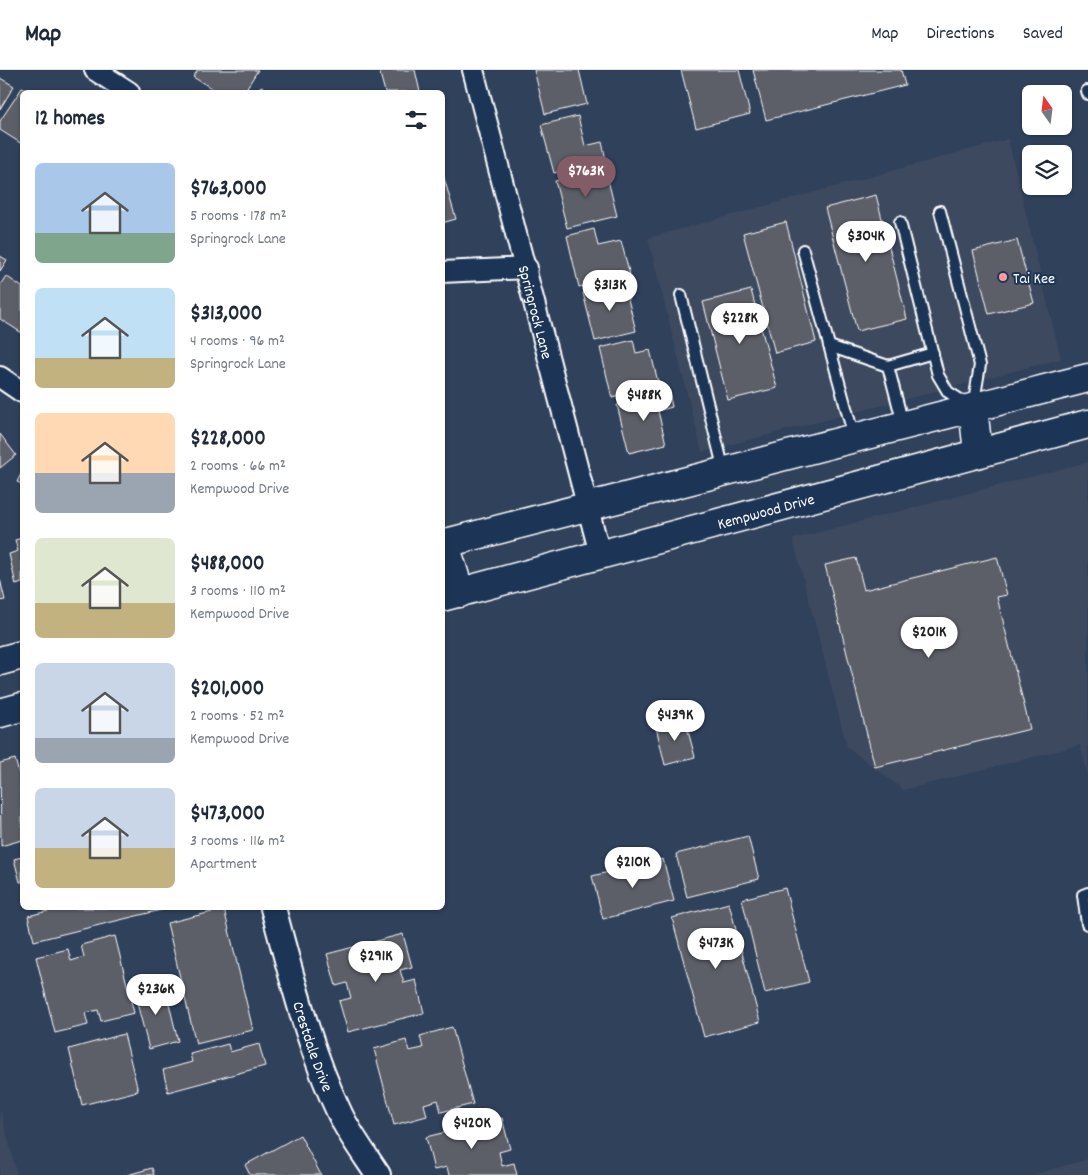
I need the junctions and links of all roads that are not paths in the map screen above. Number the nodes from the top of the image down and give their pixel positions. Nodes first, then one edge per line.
1 (95, 70) edge
2 (473, 70) edge
3 (126, 90) edge
4 (940, 211) dead end
5 (900, 222) dead end
6 (803, 250) dead end
7 (527, 268) junction
8 (445, 272) edge
9 (681, 295) dead end
10 (829, 346) junction
11 (933, 353) junction
12 (888, 366) junction
13 (0, 377) edge
14 (1088, 378) edge
15 (20, 391) edge
16 (972, 408) junction
17 (1088, 424) edge
18 (904, 425) junction
19 (854, 437) junction
20 (978, 452) junction
21 (724, 471) junction
22 (588, 506) junction
23 (445, 544) edge
24 (445, 551) edge
25 (600, 554) junction
26 (451, 595) edge
27 (20, 656) edge
28 (0, 661) edge
29 (20, 707) edge
30 (0, 712) edge
31 (1088, 893) edge
32 (274, 910) edge
33 (1088, 924) edge
34 (378, 1175) edge

1 - 3 street
2 - 7 street, Springrock Lane
4 - 16 lane
5 - 11 lane
6 - 10 lane
7 - 8 street
7 - 22 street, Springrock Lane
9 - 21 lane
10 - 12 lane
10 - 19 lane
11 - 12 lane
11 - 16 lane
12 - 18 lane
13 - 15 street
14 - 16 main road
16 - 18 main road
16 - 20 main road
17 - 20 main road, Kempwood Drive
18 - 19 main road
19 - 21 main road
20 - 25 main road, Kempwood Drive
21 - 22 main road
22 - 23 main road
22 - 25 street, Springrock Lane
24 - 26 main road
25 - 26 main road, Kempwood Drive
27 - 28 main road
29 - 30 main road
31 - 33 lane
32 - 34 street, Crestdale Drive

